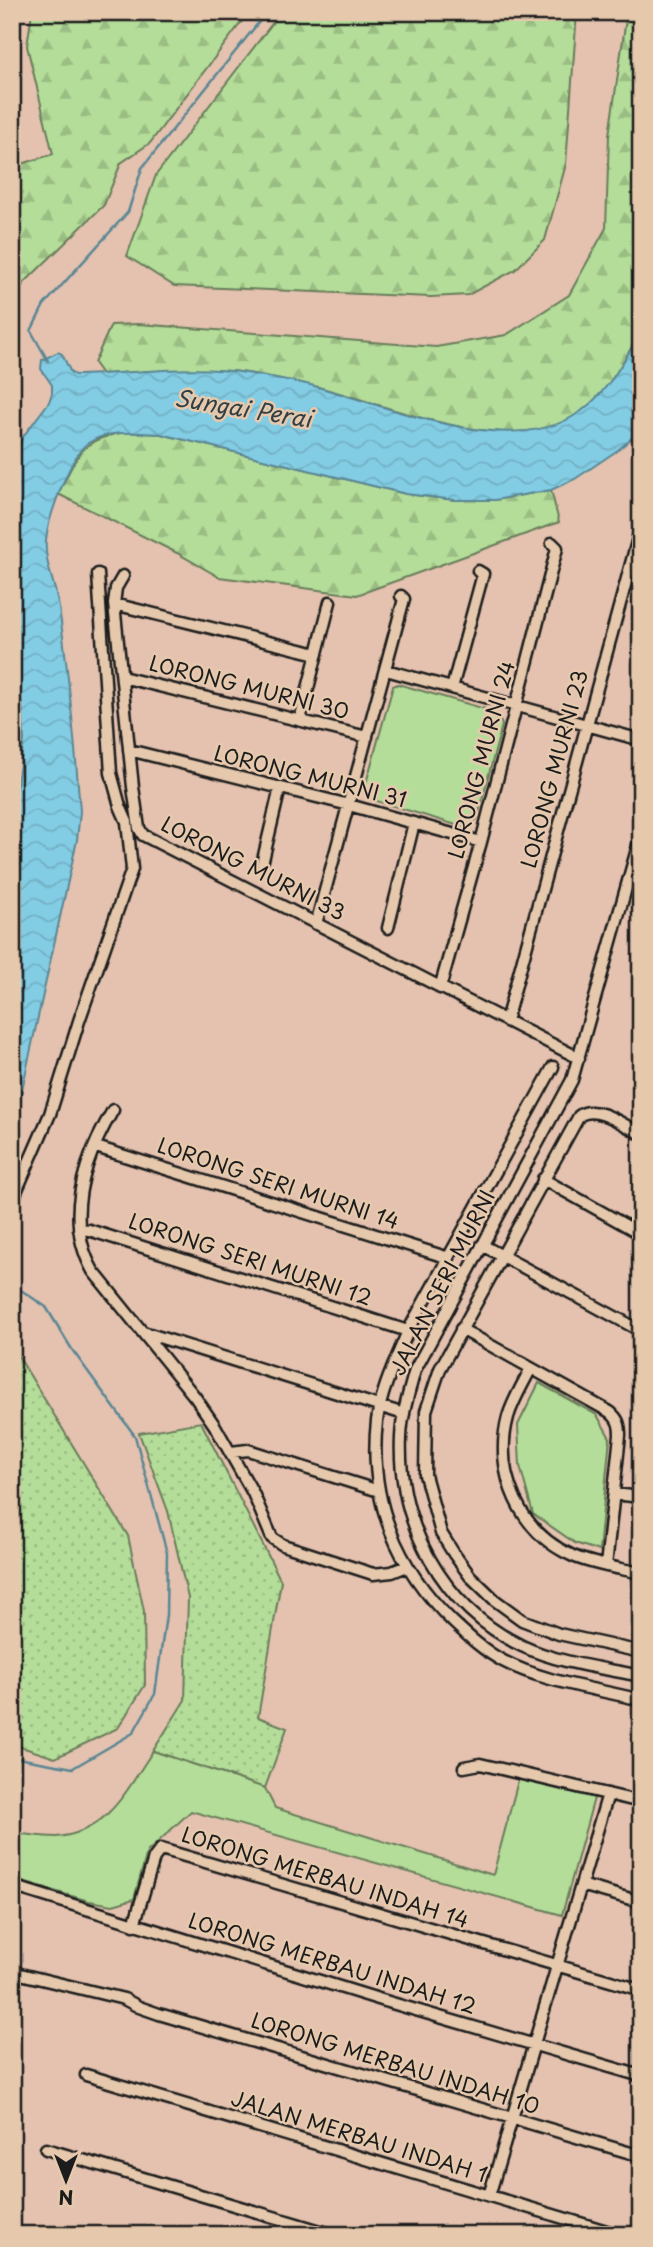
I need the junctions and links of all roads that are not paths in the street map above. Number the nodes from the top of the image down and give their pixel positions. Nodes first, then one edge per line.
1 (641, 527) edge
2 (552, 543) dead end
3 (478, 571) dead end
4 (98, 574) dead end
5 (123, 576) dead end
6 (401, 596) dead end
7 (330, 602) dead end
8 (114, 604) junction
9 (317, 654) junction
10 (386, 670) junction
11 (122, 677) junction
12 (452, 688) junction
13 (517, 706) junction
14 (300, 720) junction
15 (586, 725) junction
16 (368, 737) junction
17 (641, 740) edge
18 (129, 750) junction
19 (281, 788) junction
20 (349, 805) junction
21 (414, 823) junction
22 (641, 835) edge
23 (481, 842) junction
24 (262, 864) dead end
25 (629, 880) junction
26 (641, 883) edge
27 (316, 924) junction
28 (388, 928) dead end
29 (440, 988) junction
30 (506, 1021) junction
31 (579, 1058) junction
32 (553, 1067) dead end
33 (113, 1110) dead end
34 (641, 1134) edge
35 (96, 1147) junction
36 (543, 1179) junction
37 (12, 1201) edge
38 (79, 1229) junction
39 (641, 1234) edge
40 (482, 1245) junction
41 (502, 1256) junction
42 (449, 1258) junction
43 (461, 1329) junction
44 (408, 1331) junction
45 (641, 1331) edge
46 (143, 1332) junction
47 (531, 1368) junction
48 (380, 1407) junction
49 (404, 1414) junction
50 (231, 1452) junction
51 (379, 1491) junction
52 (614, 1494) junction
53 (641, 1497) edge
54 (407, 1566) junction
55 (606, 1566) junction
56 (641, 1573) edge
57 (641, 1652) edge
58 (641, 1676) edge
59 (641, 1700) edge
60 (464, 1767) dead end
61 (608, 1794) junction
62 (641, 1802) edge
63 (581, 1885) junction
64 (12, 1886) edge
65 (641, 1902) edge
66 (134, 1925) junction
67 (557, 1967) junction
68 (12, 1972) edge
69 (641, 1990) edge
70 (534, 2044) junction
71 (86, 2075) dead end
72 (641, 2076) edge
73 (512, 2119) junction
74 (46, 2149) dead end
75 (641, 2156) edge
76 (489, 2196) junction
77 (334, 2235) edge
78 (620, 2235) edge

1 - 15 street, LORONG MURNI 23
2 - 13 street, LORONG MURNI 24
3 - 12 street
4 - 37 street
5 - 8 street, LORONG MURNI 33
6 - 10 street
7 - 9 street
8 - 9 street
8 - 11 street, LORONG MURNI 33
9 - 14 street
10 - 12 street
10 - 16 street
11 - 14 street, LORONG MURNI 30
11 - 18 street, LORONG MURNI 33
12 - 13 street
13 - 15 street
13 - 23 street, LORONG MURNI 24
14 - 16 street, LORONG MURNI 30
15 - 17 street
15 - 30 street, LORONG MURNI 23
16 - 20 street
18 - 19 street, LORONG MURNI 31
18 - 27 street, LORONG MURNI 33
19 - 20 street, LORONG MURNI 31
19 - 24 street
20 - 21 street, LORONG MURNI 31
20 - 27 street
21 - 23 street, LORONG MURNI 31
21 - 28 street
22 - 25 street, JALAN SERI MURNI
23 - 29 street, LORONG MURNI 24
25 - 26 street
25 - 31 street, JALAN SERI MURNI
27 - 29 street, LORONG MURNI 33
29 - 30 street, LORONG MURNI 33
30 - 31 street, LORONG MURNI 33
31 - 40 street, JALAN SERI MURNI
32 - 42 street
33 - 35 street
34 - 36 street
35 - 38 street
35 - 42 street, LORONG SERI MURNI 14
36 - 39 street
36 - 41 street
38 - 44 street, LORONG SERI MURNI 12
38 - 46 street
40 - 41 street
40 - 49 street, JALAN SERI MURNI
41 - 43 street
41 - 45 street
42 - 44 street
43 - 47 street
43 - 57 street
44 - 48 street
46 - 48 street
46 - 50 street
47 - 52 street
47 - 55 street
48 - 49 street
48 - 51 street
49 - 58 street, JALAN SERI MURNI
50 - 51 street
50 - 54 street
51 - 54 street
52 - 53 street
52 - 55 street
54 - 59 street
55 - 56 street
60 - 61 street
61 - 62 street
61 - 63 street
63 - 65 street
63 - 67 street
64 - 66 street, LORONG MERBAU INDAH 12
66 - 67 street, LORONG MERBAU INDAH 14
66 - 70 street, LORONG MERBAU INDAH 12
67 - 69 street
67 - 70 street
68 - 73 street, LORONG MERBAU INDAH 10
70 - 72 street, LORONG MERBAU INDAH 12
70 - 73 street
71 - 76 street, JALAN MERBAU INDAH 1
73 - 75 street, LORONG MERBAU INDAH 10
73 - 76 street
74 - 77 street
76 - 78 street, JALAN MERBAU INDAH 1

